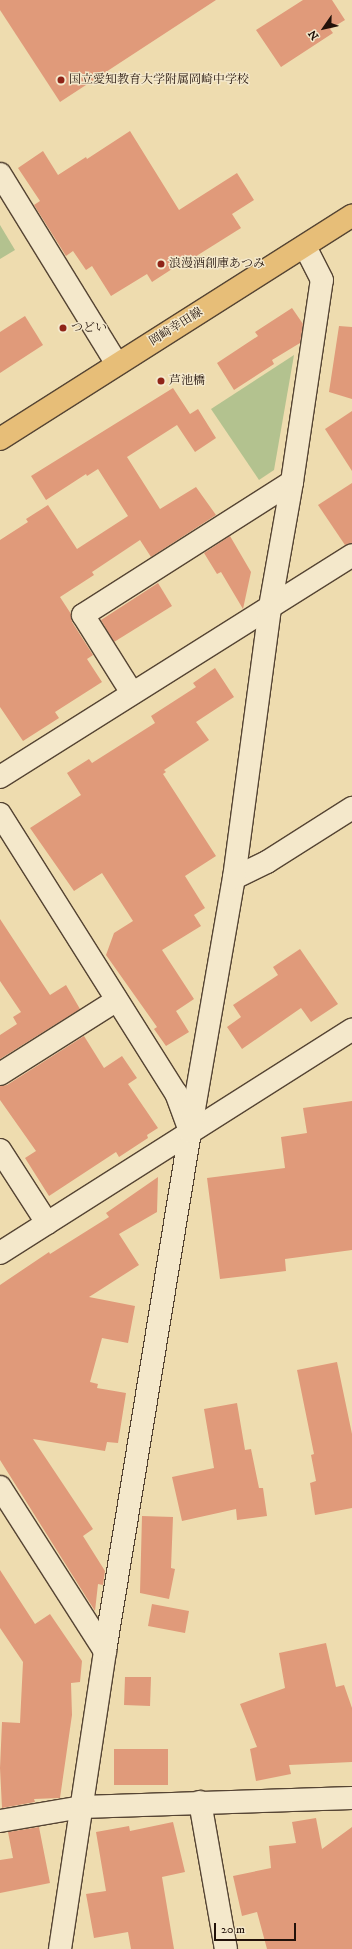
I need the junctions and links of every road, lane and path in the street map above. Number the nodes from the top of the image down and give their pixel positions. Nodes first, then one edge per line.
1 (0, 174) edge
2 (352, 216) edge
3 (305, 247) junction
4 (116, 364) junction
5 (0, 438) edge
6 (292, 482) junction
7 (352, 555) edge
8 (270, 607) junction
9 (132, 693) junction
10 (0, 777) edge
11 (352, 808) edge
12 (0, 814) edge
13 (234, 878) junction
14 (117, 1000) junction
15 (352, 1030) edge
16 (0, 1074) edge
17 (190, 1132) junction
18 (0, 1150) edge
19 (47, 1223) junction
20 (0, 1253) edge
21 (0, 1487) edge
22 (106, 1651) junction
23 (352, 1798) edge
24 (200, 1802) junction
25 (82, 1807) junction
26 (0, 1820) edge
27 (60, 1949) edge
28 (226, 1949) edge

1 - 4 street
2 - 3 main road, 岡崎幸田線
3 - 4 main road, 岡崎幸田線
3 - 6 street
4 - 5 main road, 岡崎幸田線
6 - 8 street
6 - 9 street
7 - 8 street
8 - 9 street
8 - 13 street
9 - 10 street
11 - 13 street
12 - 14 street
13 - 17 street
14 - 16 street
14 - 17 street
15 - 17 street
17 - 19 street
17 - 22 street
18 - 19 street
19 - 20 street
21 - 22 street
22 - 25 street
23 - 24 street
24 - 25 street
24 - 28 street
25 - 26 street
25 - 27 street

